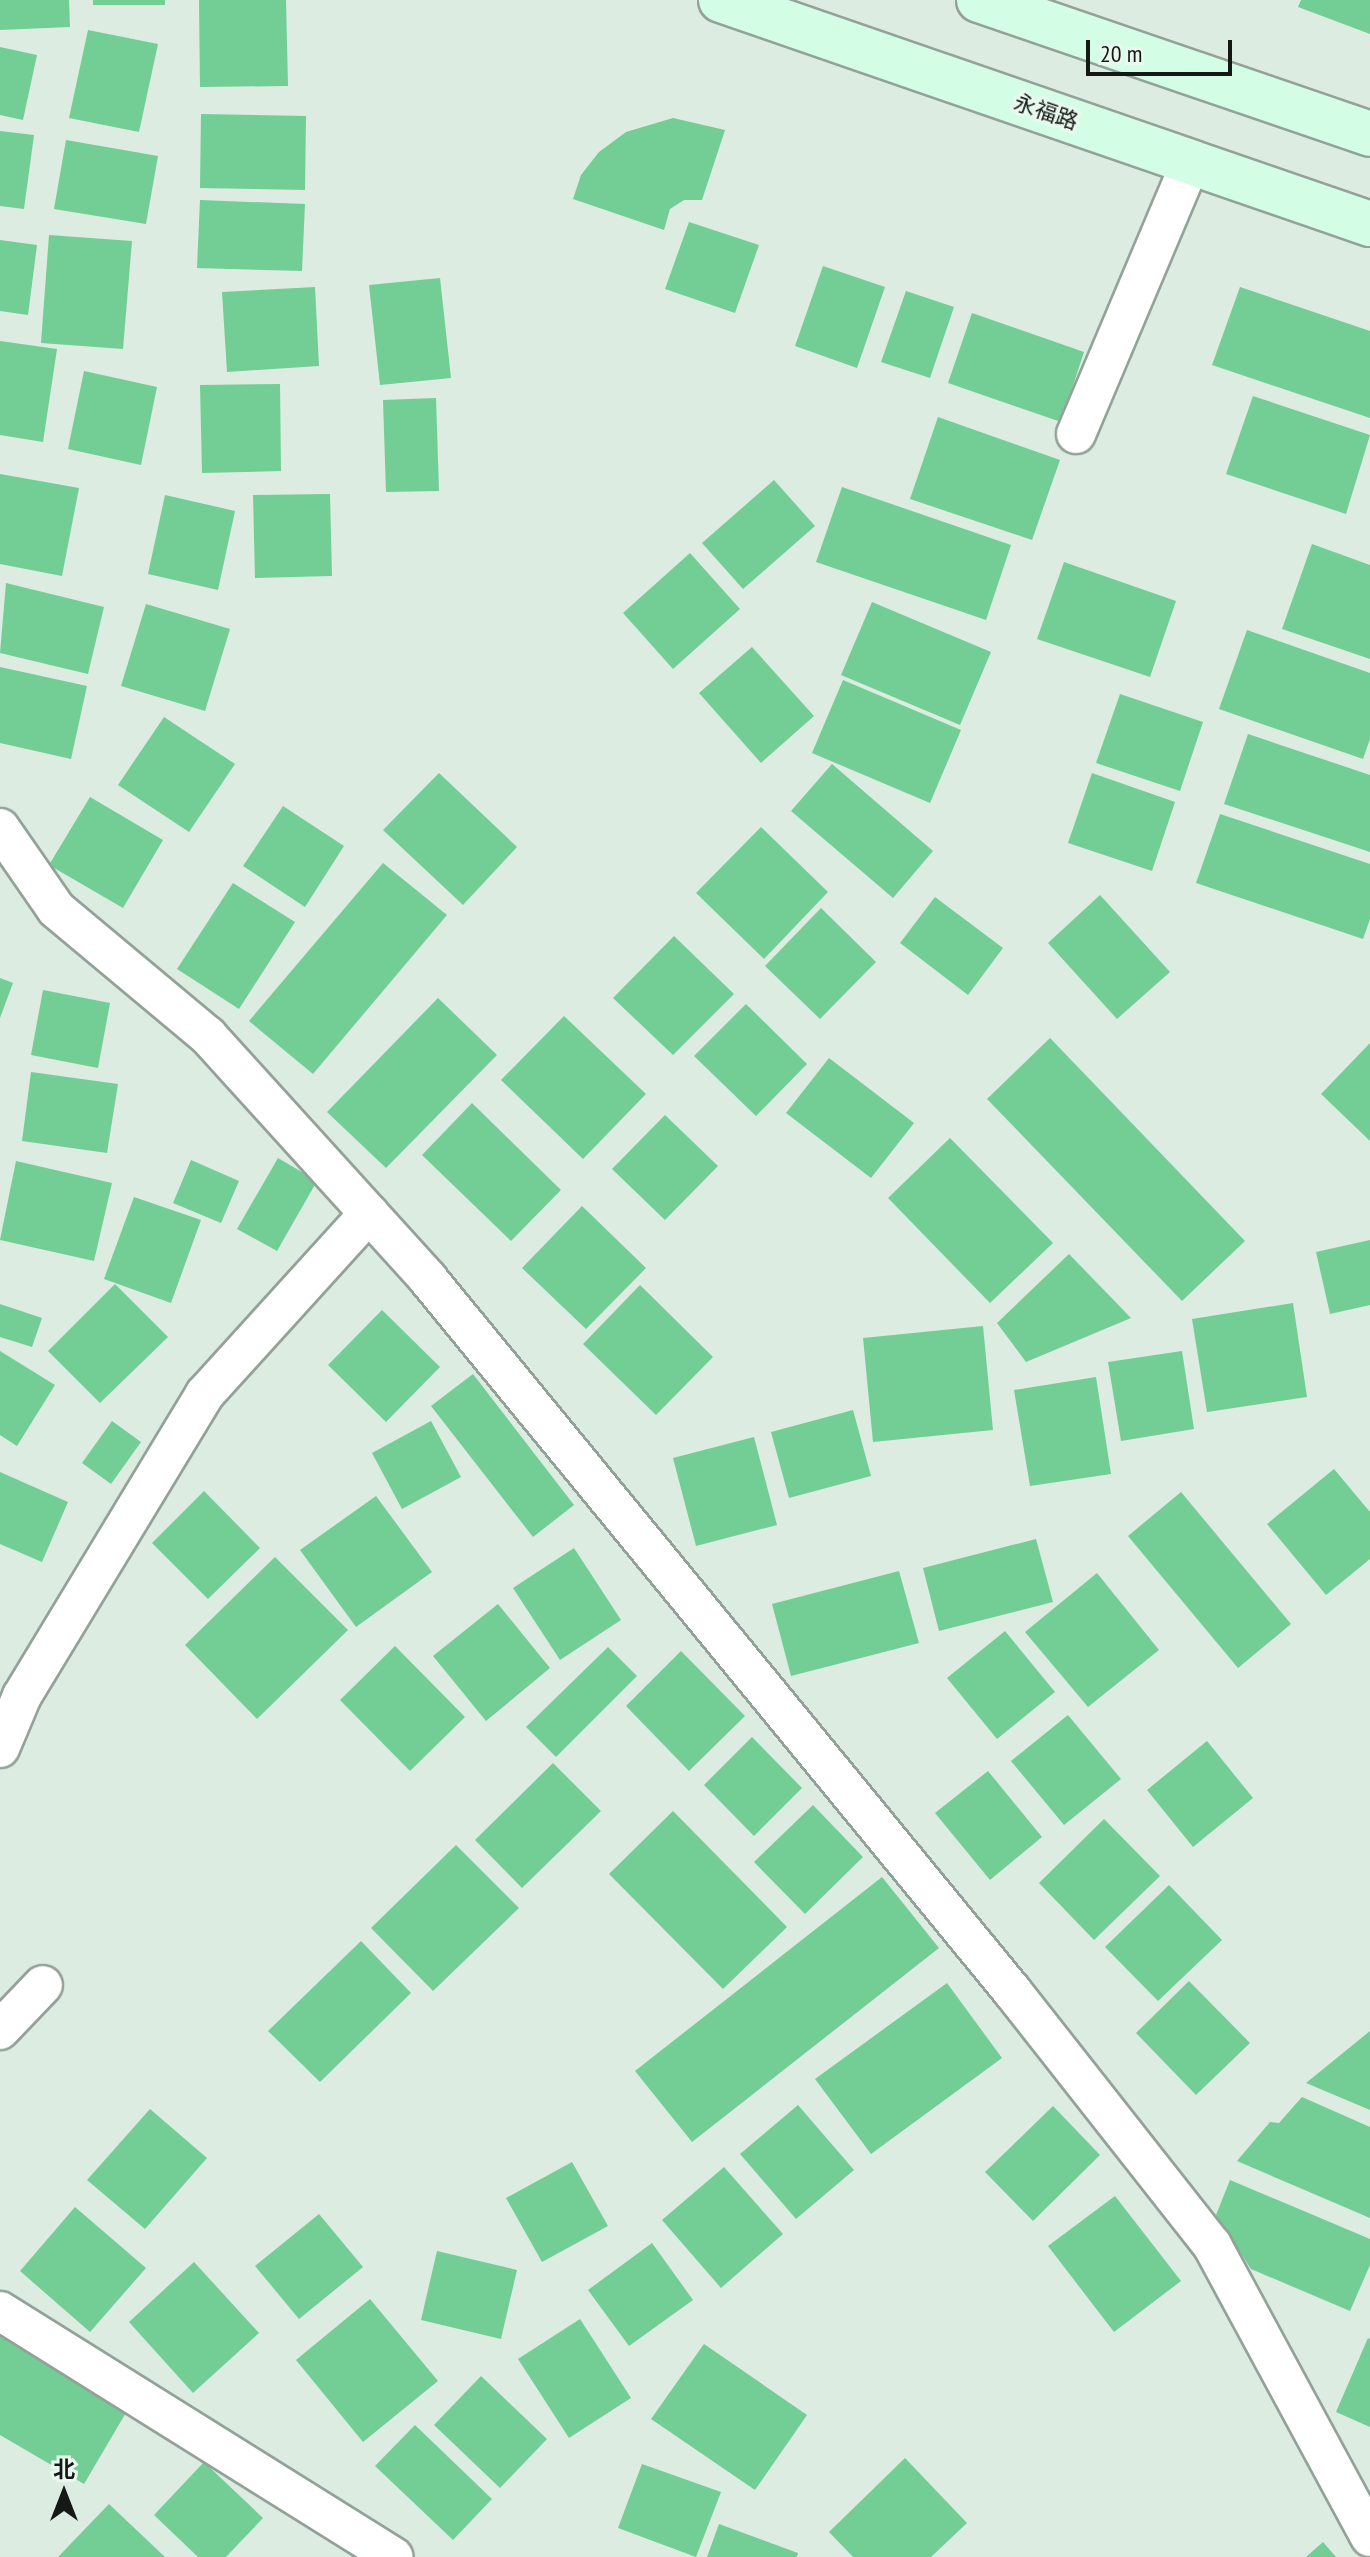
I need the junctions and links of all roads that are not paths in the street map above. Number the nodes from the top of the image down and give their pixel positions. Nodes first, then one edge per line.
1 (721, 0) edge
2 (979, 0) edge
3 (1370, 134) edge
4 (1191, 162) junction
5 (1370, 224) edge
6 (1076, 434) dead end
7 (0, 828) edge
8 (369, 1213) junction
9 (0, 1748) edge
10 (43, 1985) dead end
11 (0, 2030) edge
12 (0, 2311) edge
13 (1370, 2537) edge
14 (394, 2557) edge

1 - 4 street, 永福路
2 - 3 street
4 - 5 street, 永福路
4 - 6 street
7 - 8 street
8 - 9 street
8 - 13 street
10 - 11 street
12 - 14 street

